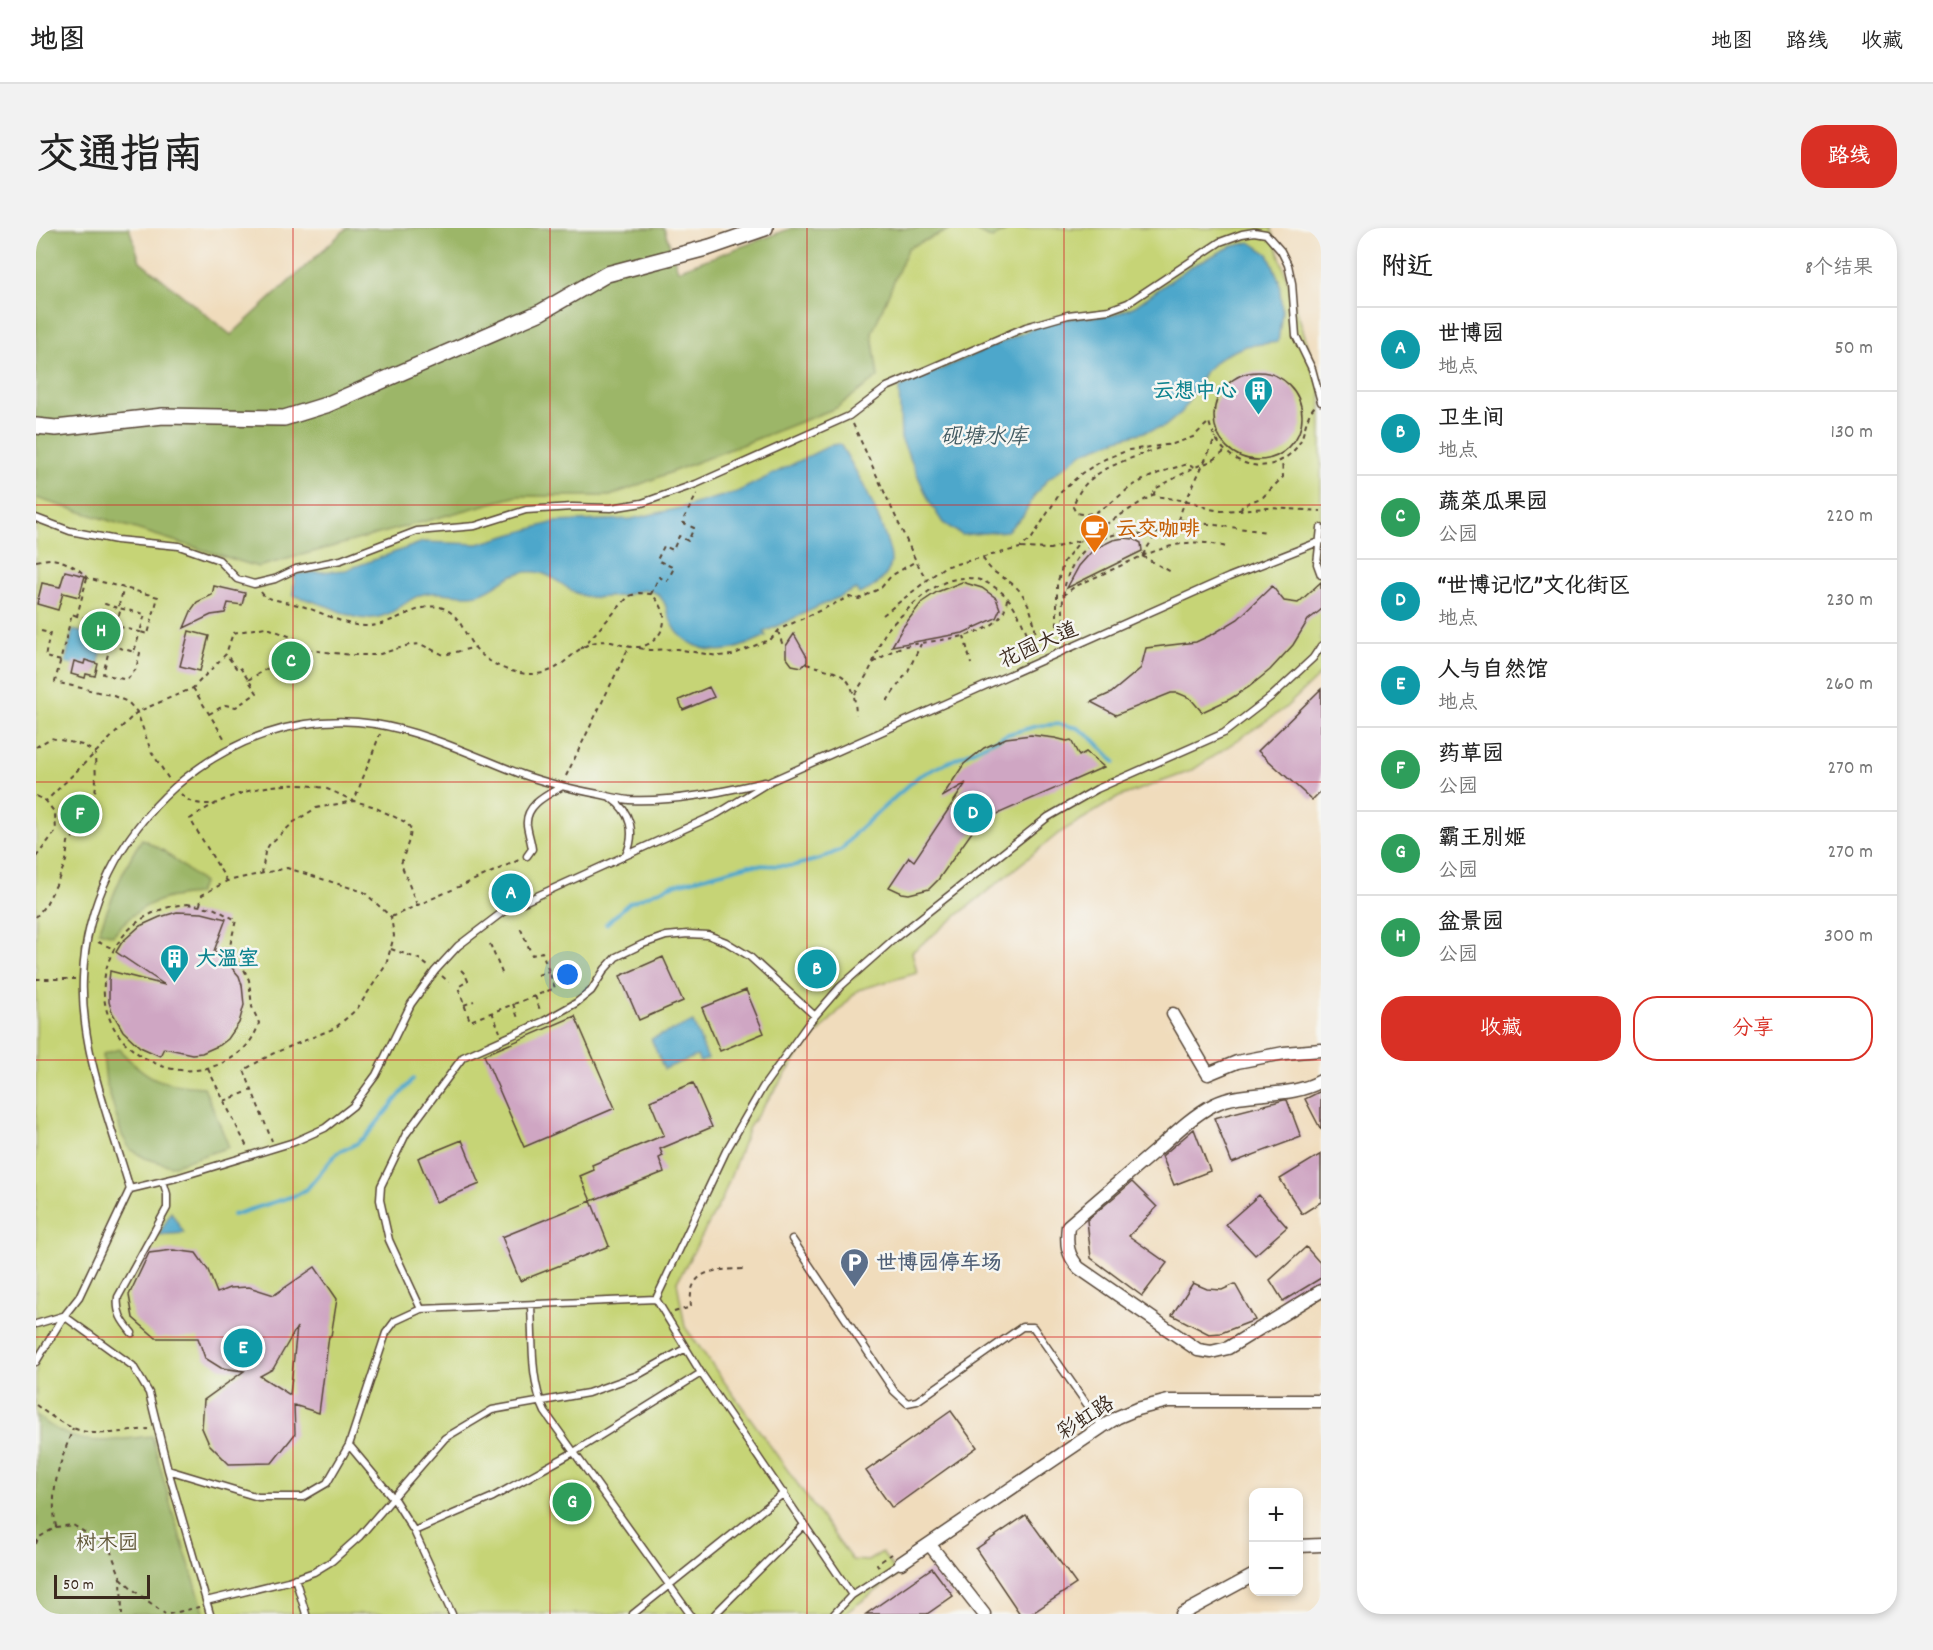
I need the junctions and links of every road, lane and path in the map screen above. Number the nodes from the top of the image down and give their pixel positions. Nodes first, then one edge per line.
1 (765, 228) edge
2 (1321, 401) edge
3 (849, 416) junction
4 (36, 426) edge
5 (1216, 437) dead end
6 (1161, 446) junction
7 (1224, 452) junction
8 (1282, 459) junction
9 (1195, 467) junction
10 (697, 494) dead end
11 (1154, 494) junction
12 (1240, 510) junction
13 (1321, 511) edge
14 (36, 518) edge
15 (1179, 520) junction
16 (1321, 528) edge
17 (1267, 532) dead end
18 (1156, 534) junction
19 (1081, 540) junction
20 (1320, 541) edge
21 (1020, 548) junction
22 (1229, 548) dead end
23 (1142, 556) junction
24 (983, 558) junction
25 (36, 561) edge
26 (916, 561) junction
27 (1173, 573) dead end
28 (1321, 575) edge
29 (87, 578) junction
30 (927, 579) junction
31 (254, 584) junction
32 (124, 588) junction
33 (651, 594) junction
34 (1062, 597) junction
35 (1007, 598) junction
36 (120, 608) junction
37 (883, 615) dead end
38 (77, 616) junction
39 (100, 622) junction
40 (1064, 622) dead end
41 (1057, 625) dead end
42 (41, 631) dead end
43 (778, 631) junction
44 (140, 632) junction
45 (1036, 634) dead end
46 (964, 636) junction
47 (1029, 638) dead end
48 (921, 644) junction
49 (110, 645) junction
50 (786, 646) dead end
51 (1321, 646) edge
52 (476, 647) junction
53 (630, 647) junction
54 (637, 648) junction
55 (581, 649) junction
56 (309, 650) junction
57 (135, 652) junction
58 (226, 654) junction
59 (60, 661) junction
60 (873, 663) junction
61 (806, 664) dead end
62 (971, 664) dead end
63 (248, 680) junction
64 (193, 688) junction
65 (855, 694) junction
66 (887, 701) dead end
67 (138, 712) junction
68 (209, 714) junction
69 (856, 715) dead end
70 (384, 726) junction
71 (36, 747) edge
72 (230, 748) junction
73 (95, 752) junction
74 (771, 781) junction
75 (174, 786) junction
76 (561, 787) junction
77 (36, 796) edge
78 (608, 796) junction
79 (46, 801) junction
80 (354, 801) junction
81 (211, 804) junction
82 (626, 855) junction
83 (527, 856) joint
84 (36, 857) edge
85 (262, 874) junction
86 (227, 881) junction
87 (200, 905) junction
88 (417, 905) junction
89 (36, 917) edge
90 (391, 917) junction
91 (519, 925) dead end
92 (87, 937) junction
93 (490, 944) dead end
94 (113, 948) junction
95 (390, 949) junction
96 (461, 970) dead end
97 (435, 971) junction
98 (549, 971) junction
99 (502, 973) dead end
100 (537, 975) dead end
101 (36, 979) edge
102 (83, 979) junction
103 (449, 982) dead end
104 (535, 996) junction
105 (474, 1001) dead end
106 (513, 1004) junction
107 (465, 1005) junction
108 (492, 1012) junction
109 (1173, 1014) dead end
110 (815, 1016) junction
111 (544, 1021) junction
112 (523, 1030) junction
113 (503, 1039) junction
114 (1321, 1050) edge
115 (208, 1068) junction
116 (1321, 1081) edge
117 (252, 1090) junction
118 (224, 1101) junction
119 (276, 1148) junction
120 (251, 1155) junction
121 (163, 1181) junction
122 (130, 1190) junction
123 (792, 1239) dead end
124 (746, 1269) dead end
125 (1321, 1291) edge
126 (656, 1299) junction
127 (531, 1306) junction
128 (421, 1309) junction
129 (665, 1315) junction
130 (64, 1316) junction
131 (36, 1324) edge
132 (132, 1333) dead end
133 (686, 1348) junction
134 (36, 1362) edge
135 (702, 1373) junction
136 (539, 1400) junction
137 (1321, 1401) edge
138 (36, 1405) edge
139 (1102, 1427) junction
140 (73, 1428) junction
141 (157, 1428) junction
142 (349, 1445) junction
143 (574, 1452) junction
144 (168, 1470) junction
145 (784, 1493) junction
146 (394, 1499) junction
147 (805, 1524) junction
148 (56, 1527) junction
149 (414, 1531) junction
150 (36, 1545) edge
151 (930, 1545) junction
152 (1321, 1545) edge
153 (1303, 1546) edge
154 (901, 1563) joint
155 (121, 1578) junction
156 (296, 1578) junction
157 (1249, 1578) edge
158 (669, 1585) junction
159 (852, 1595) junction
160 (207, 1603) junction
161 (122, 1614) edge
162 (165, 1614) edge
163 (169, 1614) edge
164 (210, 1614) edge
165 (306, 1614) edge
166 (452, 1614) edge
167 (633, 1614) edge
168 (690, 1614) edge
169 (715, 1614) edge
170 (834, 1614) edge
171 (984, 1614) edge
172 (1182, 1614) edge

1 - 4 street
2 - 3 lane
2 - 8 path
3 - 26 path
3 - 31 lane
5 - 15 path, bridge
6 - 7 path
6 - 9 path
6 - 21 path
7 - 8 path
7 - 9 path
8 - 12 path
9 - 11 path
10 - 33 path
11 - 12 path
11 - 19 path
12 - 13 path
14 - 31 lane
15 - 17 path
15 - 18 path
16 - 20 lane
18 - 23 path
18 - 34 path
19 - 21 path
19 - 41 path
20 - 28 lane
20 - 74 lane, 花园大道
21 - 24 path
22 - 23 path
23 - 27 path
23 - 34 path
24 - 30 path
24 - 45 path
25 - 29 path
26 - 30 path
26 - 43 path
29 - 32 path
29 - 38 path
30 - 37 path
31 - 52 path
32 - 36 path
32 - 44 path
33 - 54 path
33 - 55 path
34 - 40 path
35 - 46 path
35 - 47 path
35 - 60 path
36 - 39 path
36 - 44 path
36 - 44 path
38 - 39 path
38 - 59 path
39 - 49 path
42 - 59 path
43 - 50 path
43 - 54 path
44 - 57 path
46 - 48 path
46 - 62 path
48 - 60 path
48 - 66 path
49 - 57 path
49 - 57 path
51 - 110 lane
52 - 55 path
52 - 56 path
53 - 54 path
53 - 55 path
53 - 76 path
56 - 58 path
56 - 63 path
58 - 63 path
58 - 64 path
59 - 67 path
60 - 65 path
61 - 65 path
63 - 68 path
64 - 67 path
64 - 68 path
65 - 69 path
67 - 73 path
67 - 75 path
68 - 72 path
70 - 72 lane
70 - 76 lane
70 - 80 path
71 - 73 path
72 - 75 lane
73 - 79 path
73 - 89 path
74 - 78 lane
74 - 82 lane
75 - 81 path
75 - 92 lane
76 - 78 lane
76 - 83 lane
77 - 79 path
78 - 82 lane
79 - 84 path
80 - 81 path
80 - 85 path
80 - 88 path
81 - 86 path
82 - 97 lane
83 - 88 path
85 - 86 path
85 - 90 path
86 - 87 path
87 - 94 path
87 - 115 path
88 - 90 path
90 - 95 path
91 - 98 path
92 - 94 path
92 - 102 lane
93 - 99 path
94 - 115 path
95 - 97 path
95 - 117 path
96 - 107 path
97 - 103 path
97 - 119 lane
98 - 100 path
98 - 104 path
101 - 102 path
102 - 122 lane
104 - 106 path
104 - 111 path
105 - 107 path
106 - 108 path
106 - 112 path
107 - 108 path
108 - 113 path
109 - 114 street
110 - 111 lane
110 - 126 lane
111 - 112 lane
112 - 113 lane
113 - 128 lane
115 - 118 path
116 - 125 street
117 - 118 path
117 - 119 path
118 - 120 path
119 - 120 lane
120 - 121 lane
121 - 122 lane
121 - 132 lane
122 - 130 lane
123 - 139 lane
124 - 129 path
126 - 127 lane
126 - 129 lane
127 - 128 lane
127 - 136 lane
128 - 142 lane
129 - 133 lane
130 - 131 lane
130 - 134 lane
130 - 141 lane
133 - 135 lane
133 - 136 lane
135 - 143 lane
135 - 145 lane
136 - 143 lane
136 - 146 lane
137 - 139 street, 彩虹路
138 - 140 path
139 - 151 street, 彩虹路
140 - 141 path
140 - 148 path
141 - 144 lane
142 - 144 lane
142 - 146 lane
143 - 149 lane
143 - 158 lane
144 - 160 lane
145 - 147 lane
145 - 158 lane
146 - 149 lane
146 - 156 lane
147 - 159 lane
147 - 169 lane
148 - 150 path
148 - 155 path
149 - 166 lane
151 - 154 street, 彩虹路
151 - 171 street
152 - 153 street
154 - 159 lane
155 - 161 path
155 - 162 path
156 - 160 lane
156 - 165 lane
157 - 172 street
158 - 167 lane
158 - 168 lane
159 - 170 lane
160 - 163 path
160 - 164 lane

